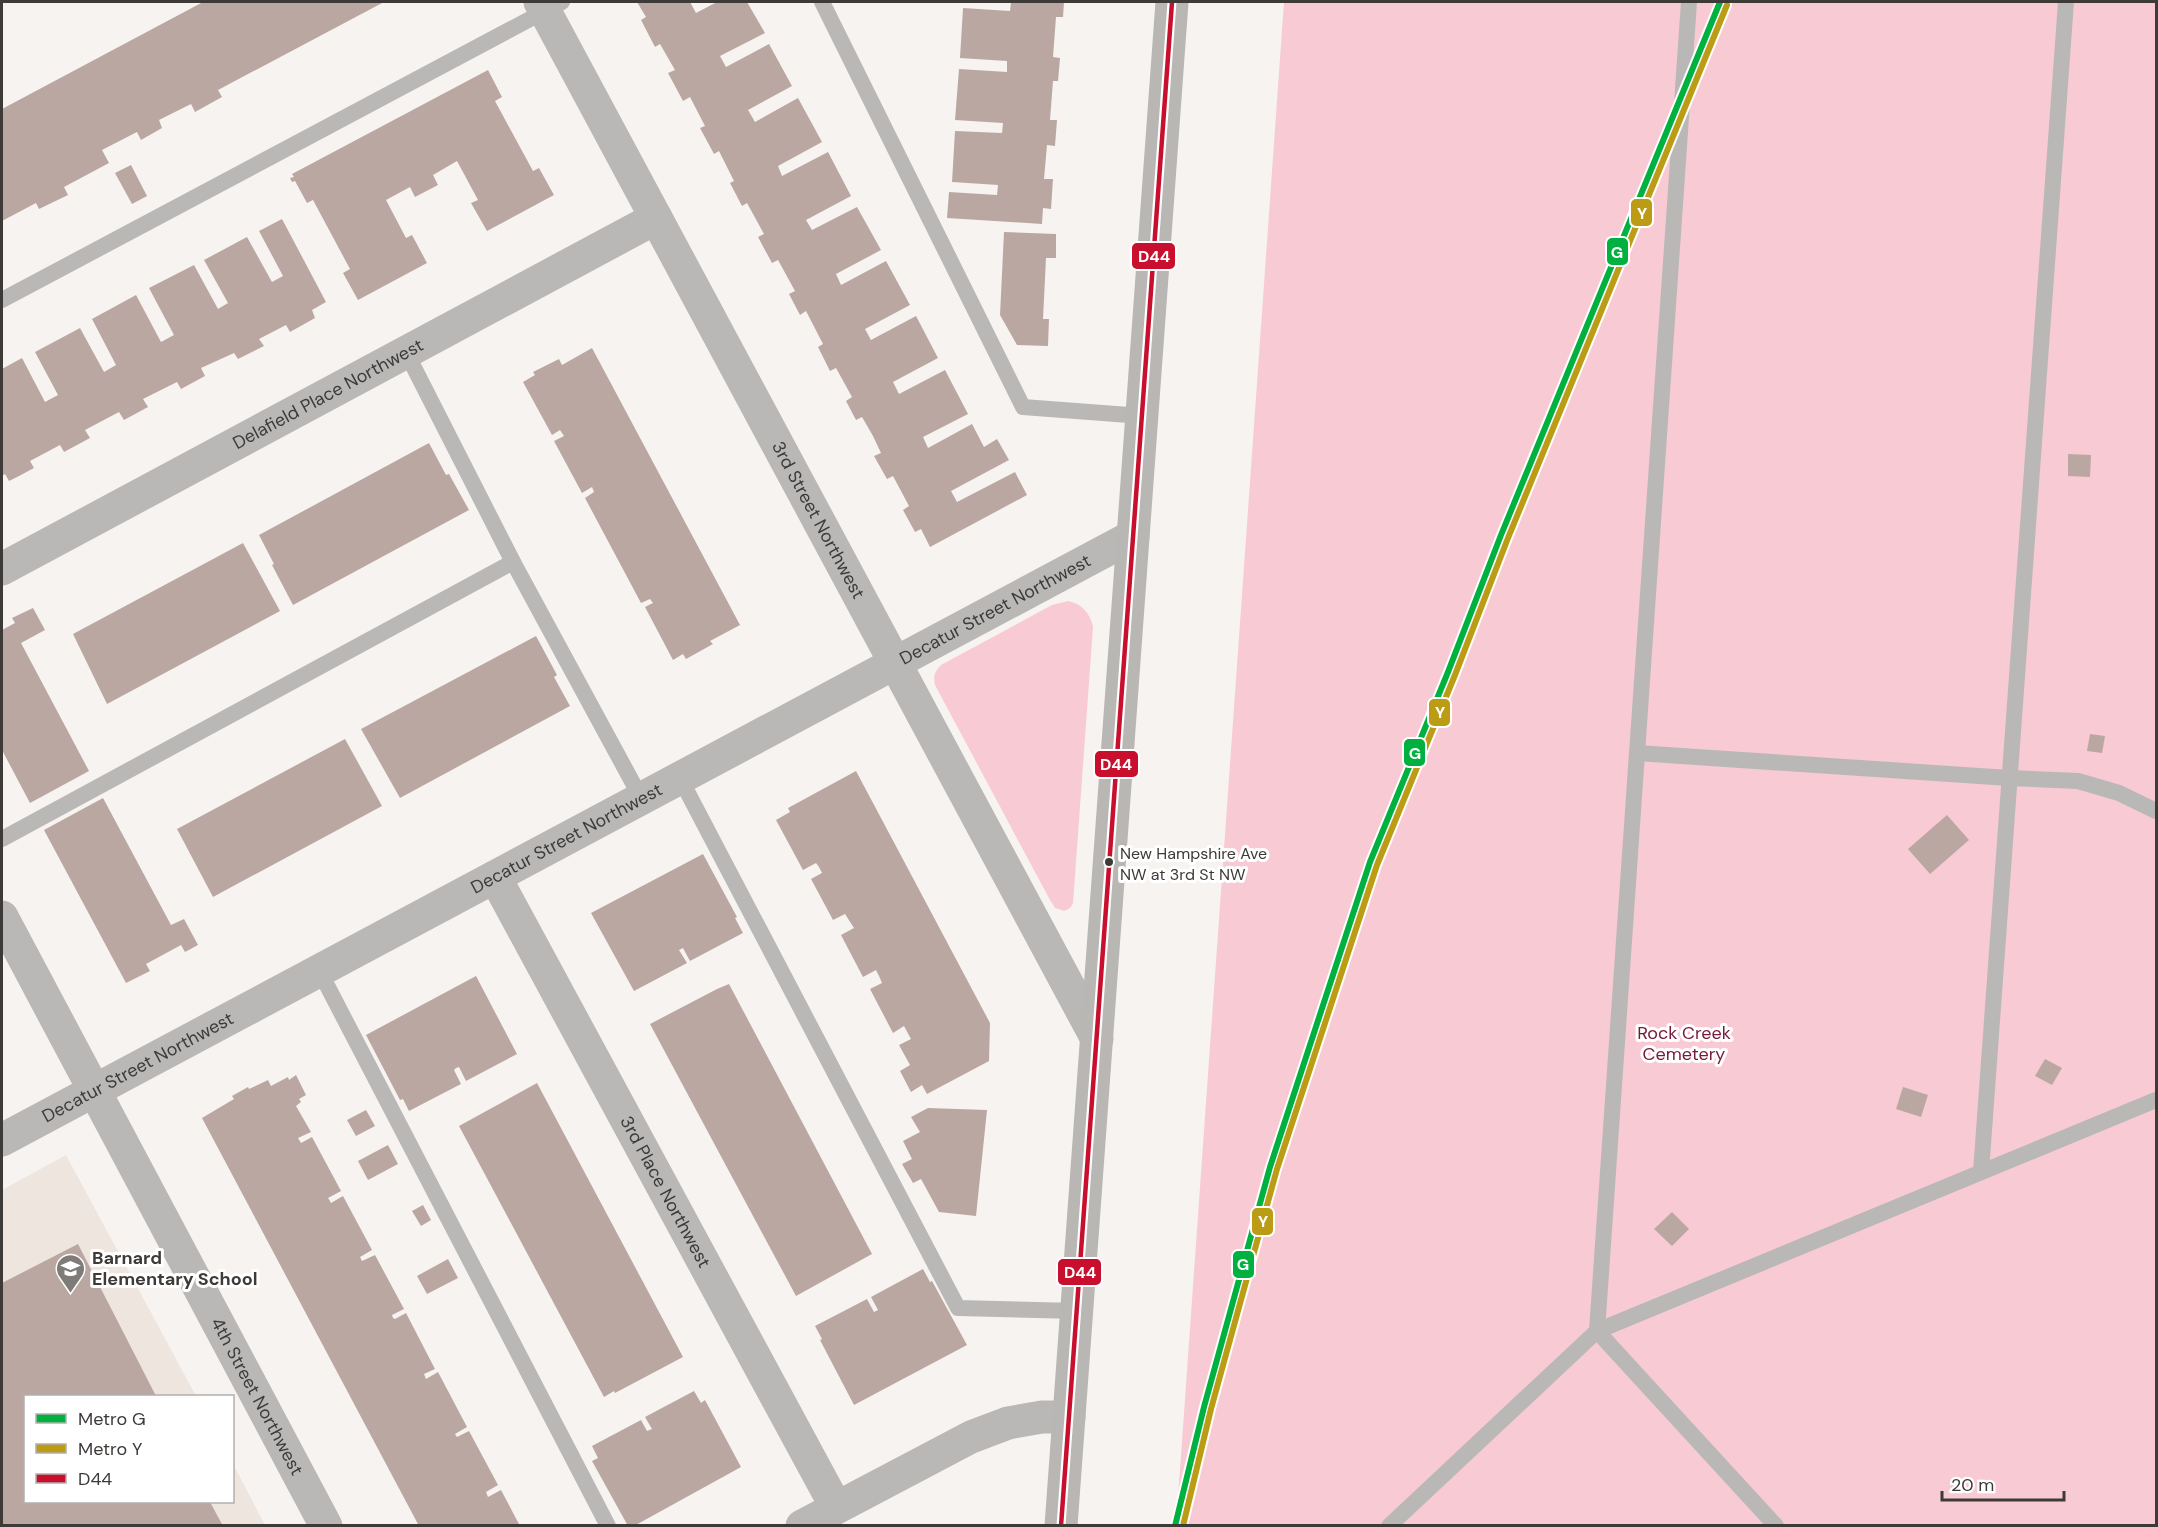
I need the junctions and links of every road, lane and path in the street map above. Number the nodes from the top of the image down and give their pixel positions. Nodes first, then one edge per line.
1 (822, 2) edge
2 (1172, 2) edge
3 (1689, 2) edge
4 (2066, 2) edge
5 (549, 4) edge
6 (656, 218) junction
7 (2, 300) edge
8 (406, 352) junction
9 (1142, 416) junction
10 (1133, 536) junction
11 (513, 562) junction
12 (2, 569) edge
13 (894, 663) junction
14 (1637, 753) junction
15 (680, 778) junction
16 (2010, 778) junction
17 (641, 798) junction
18 (2157, 811) edge
19 (2, 839) edge
20 (495, 877) junction
21 (2, 917) edge
22 (320, 970) junction
23 (1097, 1039) junction
24 (94, 1090) junction
25 (2157, 1100) edge
26 (2, 1140) edge
27 (1981, 1172) junction
28 (1077, 1311) junction
29 (1597, 1331) junction
30 (1069, 1417) junction
31 (836, 1507) junction
32 (326, 1526) edge
33 (608, 1526) edge
34 (802, 1526) edge
35 (1061, 1526) edge
36 (1389, 1526) edge
37 (1776, 1526) edge

1 - 9 lane
2 - 9 main road
3 - 14 lane
4 - 16 lane
5 - 6 street, 3rd Street Northwest
5 - 7 lane
6 - 8 street, Delafield Place Northwest
6 - 13 street, 3rd Street Northwest
8 - 11 lane
8 - 12 street, Delafield Place Northwest
9 - 10 main road
10 - 13 street, Decatur Street Northwest
10 - 23 main road
11 - 17 lane
11 - 19 lane
13 - 15 street, Decatur Street Northwest
13 - 23 street, 3rd Street Northwest
14 - 16 lane
14 - 29 lane
15 - 17 street, Decatur Street Northwest
15 - 28 lane
16 - 18 lane
16 - 27 lane
17 - 20 street, Decatur Street Northwest
20 - 22 street, Decatur Street Northwest
20 - 31 street, 3rd Place Northwest
21 - 24 street, 4th Street Northwest
22 - 24 street, Decatur Street Northwest
22 - 33 lane
23 - 28 main road
24 - 26 street, Decatur Street Northwest
24 - 32 street, 4th Street Northwest
25 - 27 lane
27 - 29 lane
28 - 30 main road
29 - 36 lane
29 - 37 lane
30 - 31 street
30 - 35 main road
31 - 34 street

